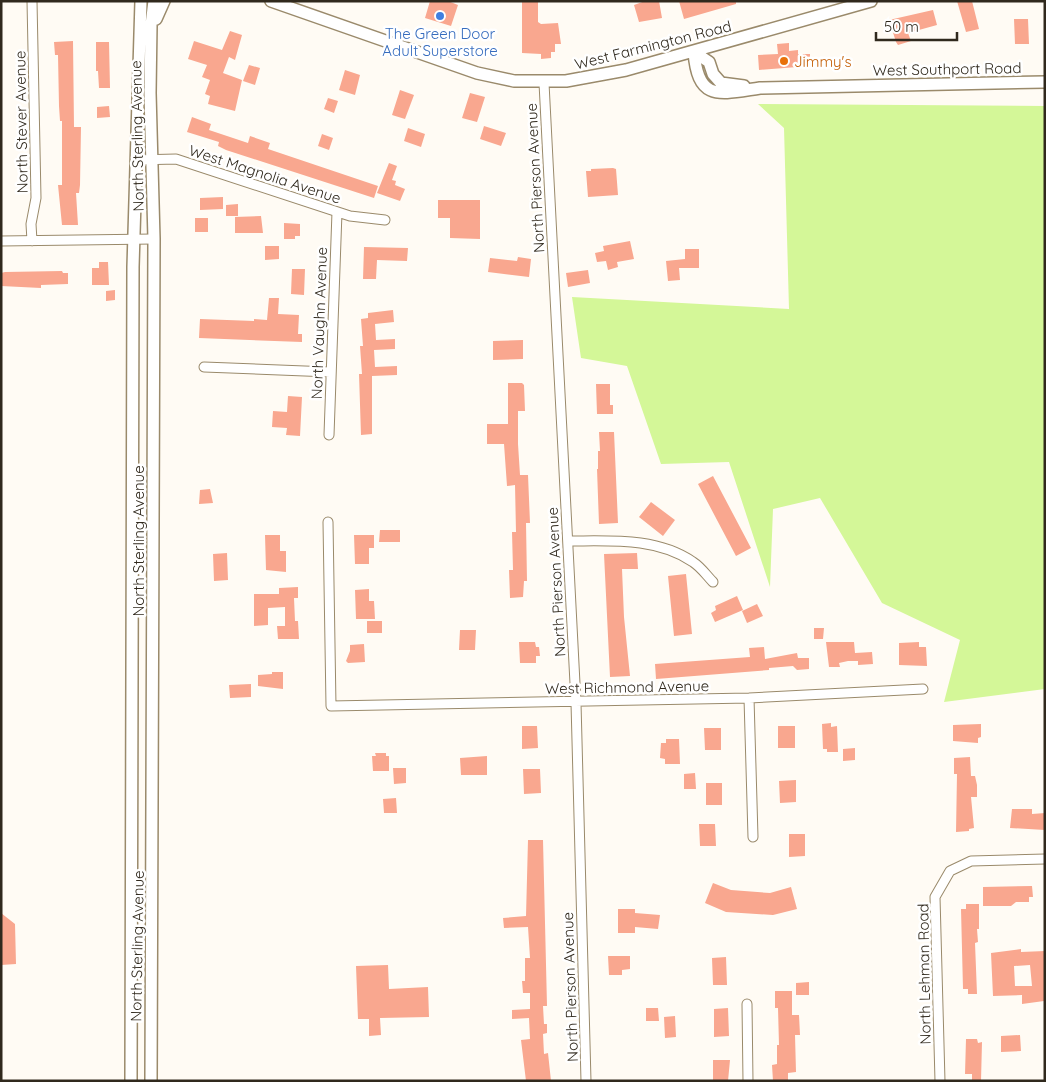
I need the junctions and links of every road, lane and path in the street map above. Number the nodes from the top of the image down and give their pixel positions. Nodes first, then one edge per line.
1 (32, 1) edge
2 (140, 1) edge
3 (154, 1) edge
4 (164, 1) edge
5 (271, 1) edge
6 (871, 1) edge
7 (694, 52) junction
8 (1045, 82) edge
9 (544, 83) junction
10 (150, 93) junction
11 (136, 160) junction
12 (153, 160) junction
13 (337, 212) junction
14 (385, 220) dead end
15 (133, 239) junction
16 (154, 239) junction
17 (1, 241) edge
18 (32, 241) junction
19 (204, 366) dead end
20 (330, 372) junction
21 (329, 435) dead end
22 (328, 522) dead end
23 (568, 541) junction
24 (713, 582) dead end
25 (923, 689) dead end
26 (749, 698) junction
27 (576, 702) junction
28 (753, 837) dead end
29 (1045, 858) edge
30 (747, 1004) dead end
31 (131, 1081) edge
32 (151, 1081) edge
33 (586, 1081) edge
34 (748, 1081) edge
35 (940, 1081) edge

1 - 18 street, North Stever Avenue
2 - 11 main road, North Sterling Avenue
3 - 10 main road, North Sterling Avenue
4 - 10 main road
5 - 9 main road, West Farmington Road
6 - 7 main road, West Farmington Road
7 - 8 main road, West Southport Road
7 - 9 main road, West Farmington Road
9 - 23 street, North Pierson Avenue
10 - 12 main road, North Sterling Avenue
11 - 12 street, West Magnolia Avenue
11 - 15 main road, North Sterling Avenue
12 - 13 street, West Magnolia Avenue
12 - 16 main road, North Sterling Avenue
13 - 14 street, West Magnolia Avenue
13 - 20 street, North Vaughn Avenue
15 - 16 street
15 - 18 street
15 - 31 main road, North Sterling Avenue
16 - 32 main road, North Sterling Avenue
17 - 18 street
19 - 20 street
20 - 21 street, North Vaughn Avenue
22 - 27 street, West Richmond Avenue
23 - 24 street
23 - 27 street, North Pierson Avenue
25 - 26 street, West Richmond Avenue
26 - 27 street, West Richmond Avenue
26 - 28 street
27 - 33 street, North Pierson Avenue
29 - 35 street, North Lehman Road
30 - 34 street

